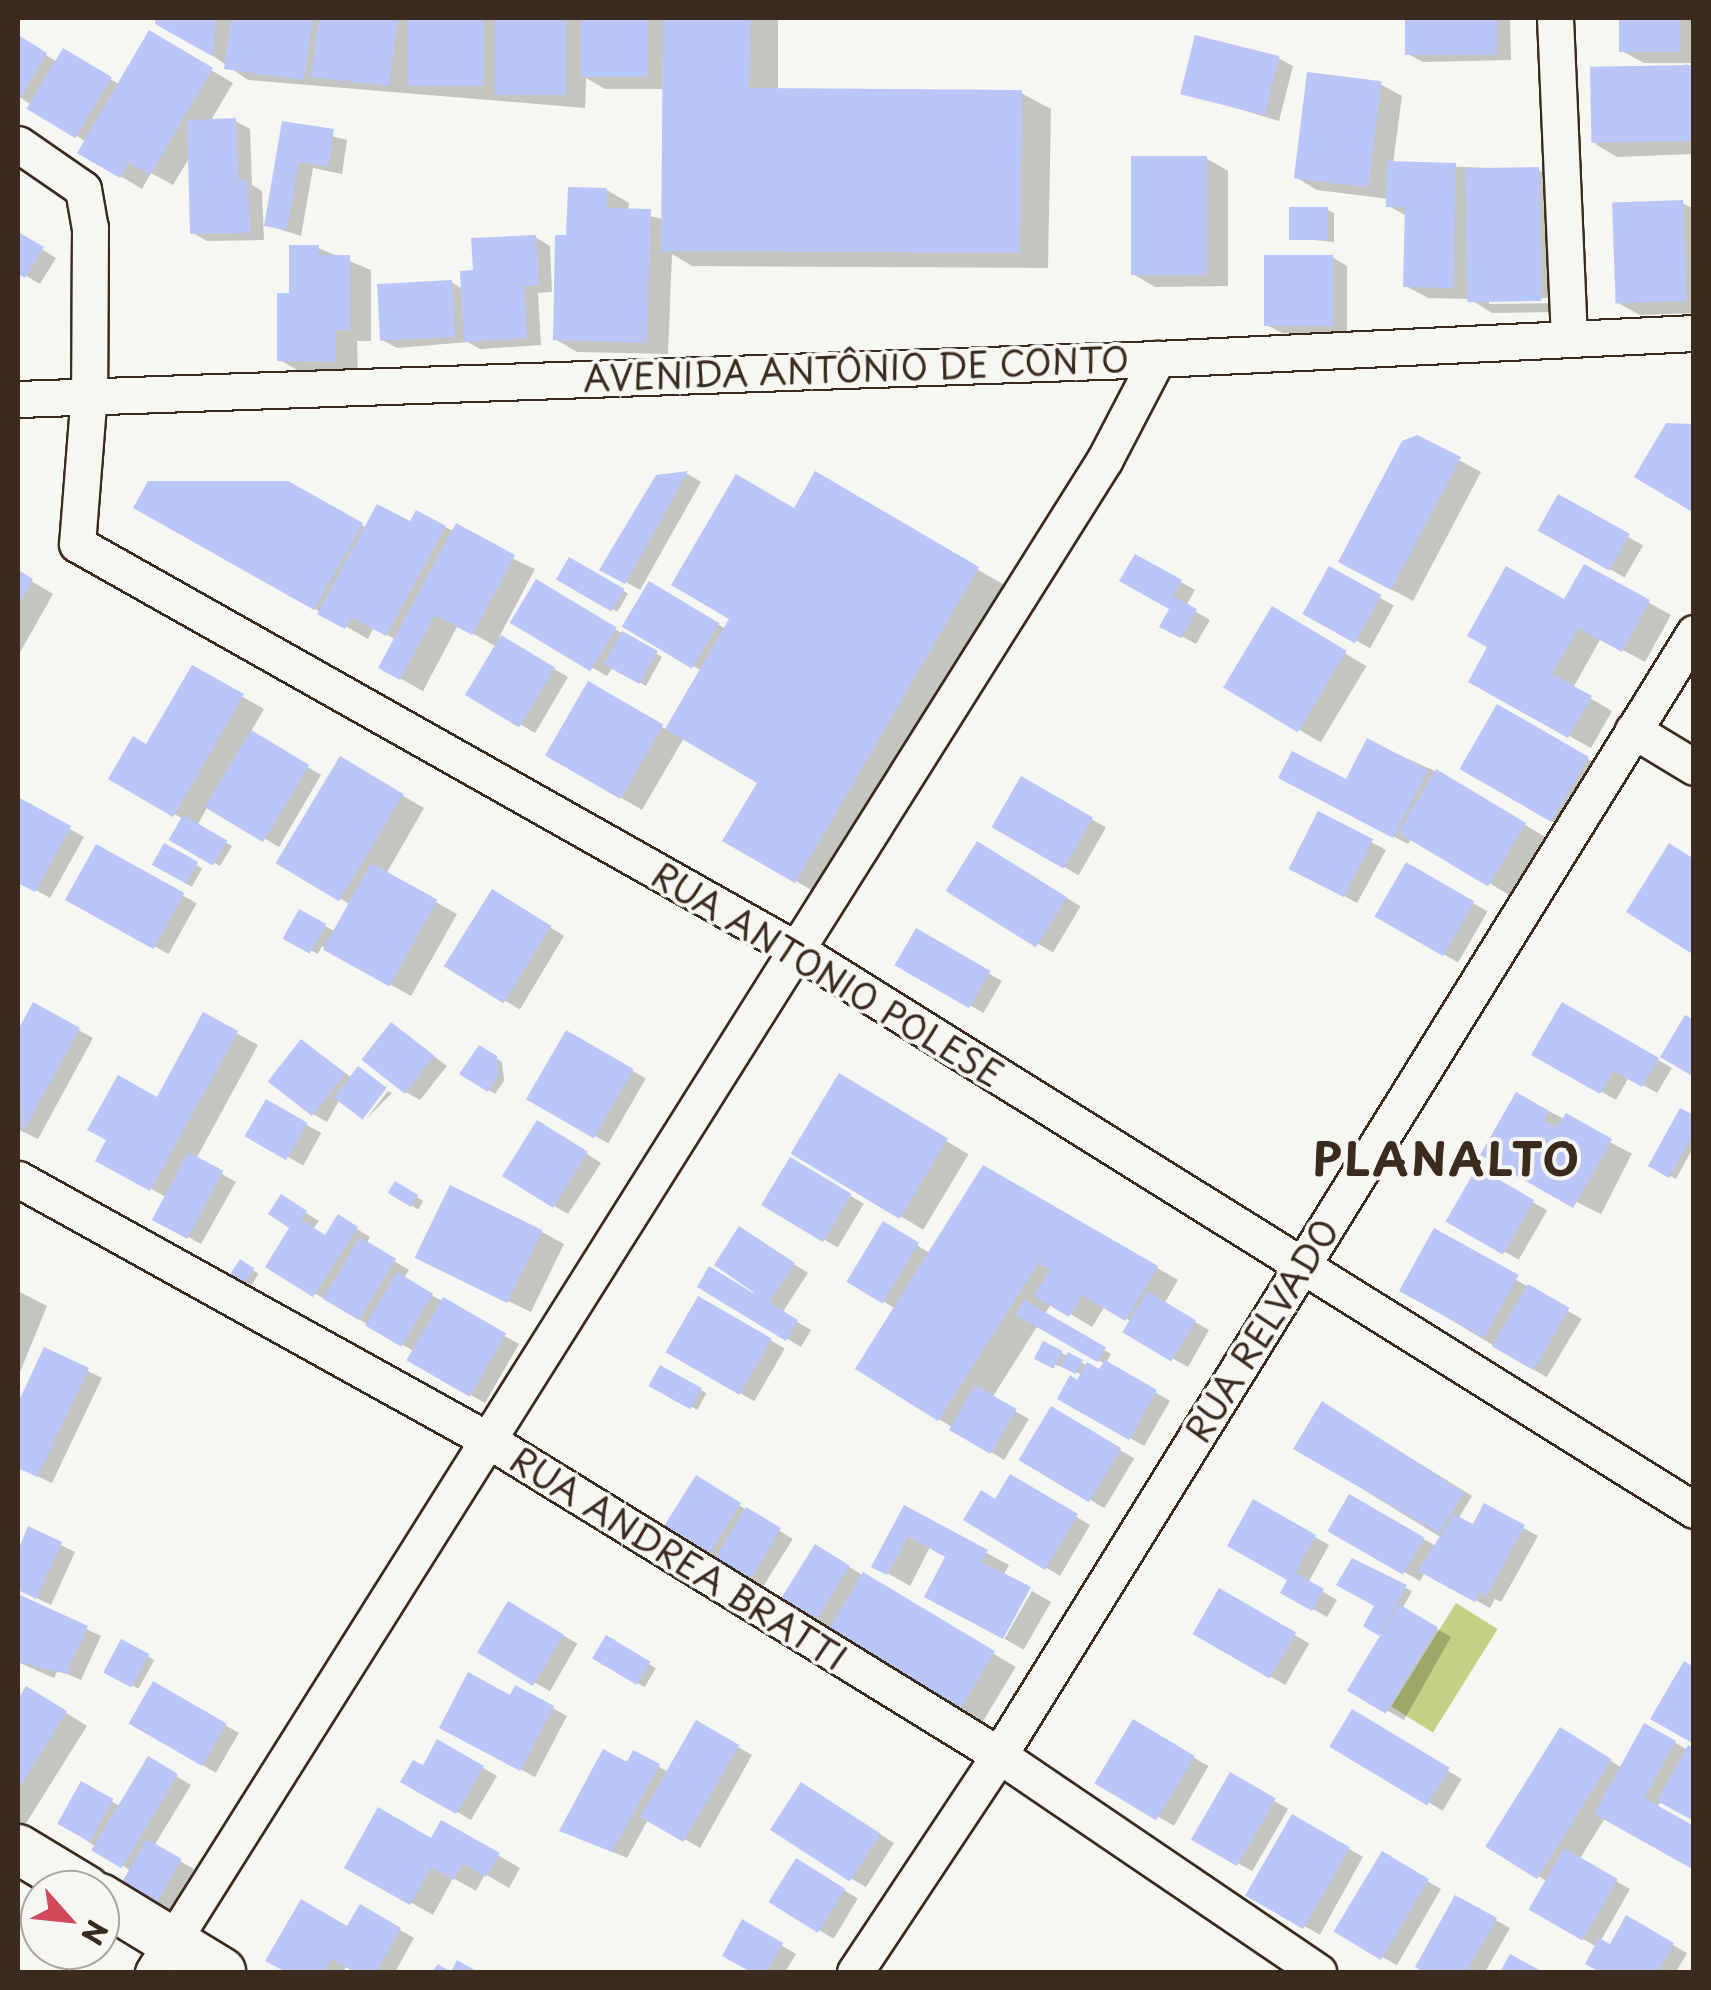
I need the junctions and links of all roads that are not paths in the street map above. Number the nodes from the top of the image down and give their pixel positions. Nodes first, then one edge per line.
1 (1555, 18) edge
2 (18, 144) edge
3 (1694, 333) edge
4 (1569, 337) junction
5 (1157, 360) junction
6 (90, 392) junction
7 (18, 399) edge
8 (1694, 633) edge
9 (1634, 730) junction
10 (1694, 767) edge
11 (797, 950) junction
12 (18, 1179) edge
13 (1300, 1266) junction
14 (488, 1440) junction
15 (1694, 1510) edge
16 (999, 1755) junction
17 (18, 1849) edge
18 (53, 1870) edge
19 (120, 1917) edge
20 (162, 1957) edge
21 (222, 1972) edge
22 (854, 1972) edge
23 (1318, 1972) edge

1 - 4 street
2 - 6 street
3 - 4 street, AVENIDA ANTÔNIO DE CONTO
4 - 5 street, AVENIDA ANTÔNIO DE CONTO
5 - 6 street, AVENIDA ANTÔNIO DE CONTO
5 - 11 street
6 - 7 street, AVENIDA ANTÔNIO DE CONTO
6 - 11 street, RUA ANTONIO POLESE
8 - 9 street, RUA RELVADO
9 - 10 street
9 - 13 street, RUA RELVADO
11 - 13 street, RUA ANTONIO POLESE
11 - 14 street
12 - 14 street, RUA ANDREA BRATTI
13 - 15 street, RUA ANTONIO POLESE
13 - 16 street, RUA RELVADO
14 - 16 street, RUA ANDREA BRATTI
14 - 20 street
16 - 22 street, RUA RELVADO
16 - 23 street, RUA ANDREA BRATTI
17 - 18 street
19 - 20 street
20 - 21 street

